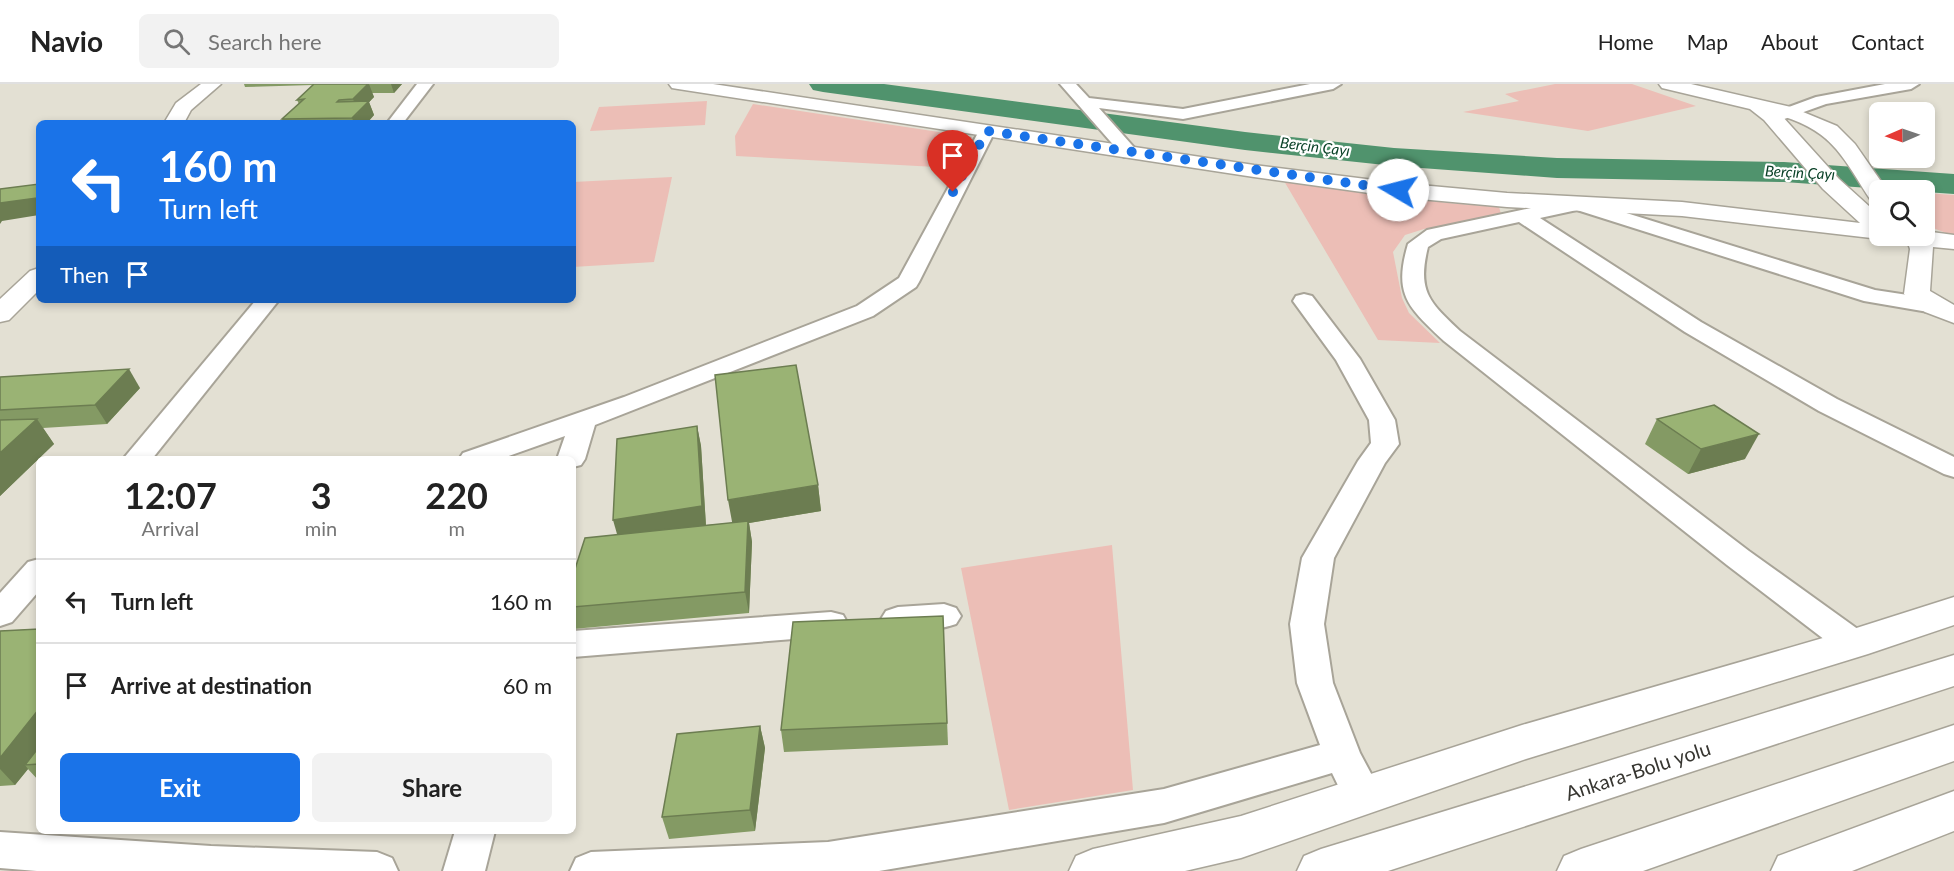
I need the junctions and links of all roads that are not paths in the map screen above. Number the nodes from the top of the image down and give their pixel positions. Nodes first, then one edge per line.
1 (212, 84) edge
2 (425, 84) edge
3 (678, 84) edge
4 (1068, 84) edge
5 (1248, 84) edge
6 (1333, 84) edge
7 (1668, 84) edge
8 (1911, 84) edge
9 (1267, 97) junction
10 (1088, 104) junction
11 (1782, 116) junction
12 (176, 120) edge
13 (397, 120) edge
14 (987, 131) junction
15 (1128, 151) junction
16 (1869, 182) edge
17 (1578, 204) junction
18 (1522, 215) junction
19 (1869, 220) edge
20 (1869, 230) edge
21 (1935, 239) edge
22 (1954, 242) edge
23 (1920, 246) edge
24 (36, 278) edge
25 (9, 296) edge
26 (1304, 301) dead end
27 (266, 303) edge
28 (1944, 311) edge
29 (0, 314) edge
30 (583, 420) junction
31 (139, 456) edge
32 (481, 456) edge
33 (572, 456) edge
34 (1954, 468) edge
35 (36, 573) edge
36 (36, 603) edge
37 (1954, 610) edge
38 (0, 614) edge
39 (944, 616) edge
40 (576, 644) edge
41 (1854, 644) junction
42 (1954, 670) edge
43 (1954, 743) edge
44 (1342, 754) junction
45 (1363, 796) junction
46 (1954, 811) edge
47 (474, 834) edge
48 (0, 850) edge
49 (377, 871) edge
50 (464, 871) edge
51 (591, 871) edge
52 (1093, 871) edge
53 (1321, 871) edge
54 (1581, 871) edge
55 (1795, 871) edge

1 - 12 main road
2 - 13 street
3 - 14 main road
4 - 10 street
5 - 9 street
6 - 9 street
7 - 11 main road
8 - 11 street
9 - 10 street
10 - 15 street
11 - 16 main road
11 - 19 main road
14 - 15 main road
14 - 30 street
15 - 17 main road
17 - 18 street
17 - 20 main road
17 - 28 street
18 - 34 street
18 - 41 street
21 - 22 main road
23 - 28 main road
24 - 25 main road
25 - 29 main road
26 - 44 street
27 - 31 street
30 - 32 street
30 - 33 street
35 - 38 street
36 - 38 street
37 - 41 main road
39 - 40 street
41 - 45 main road
42 - 53 main road, Ankara-Bolu yolu
43 - 54 main road
44 - 45 street
44 - 51 street
45 - 52 main road
46 - 55 main road
47 - 50 street
48 - 49 street

